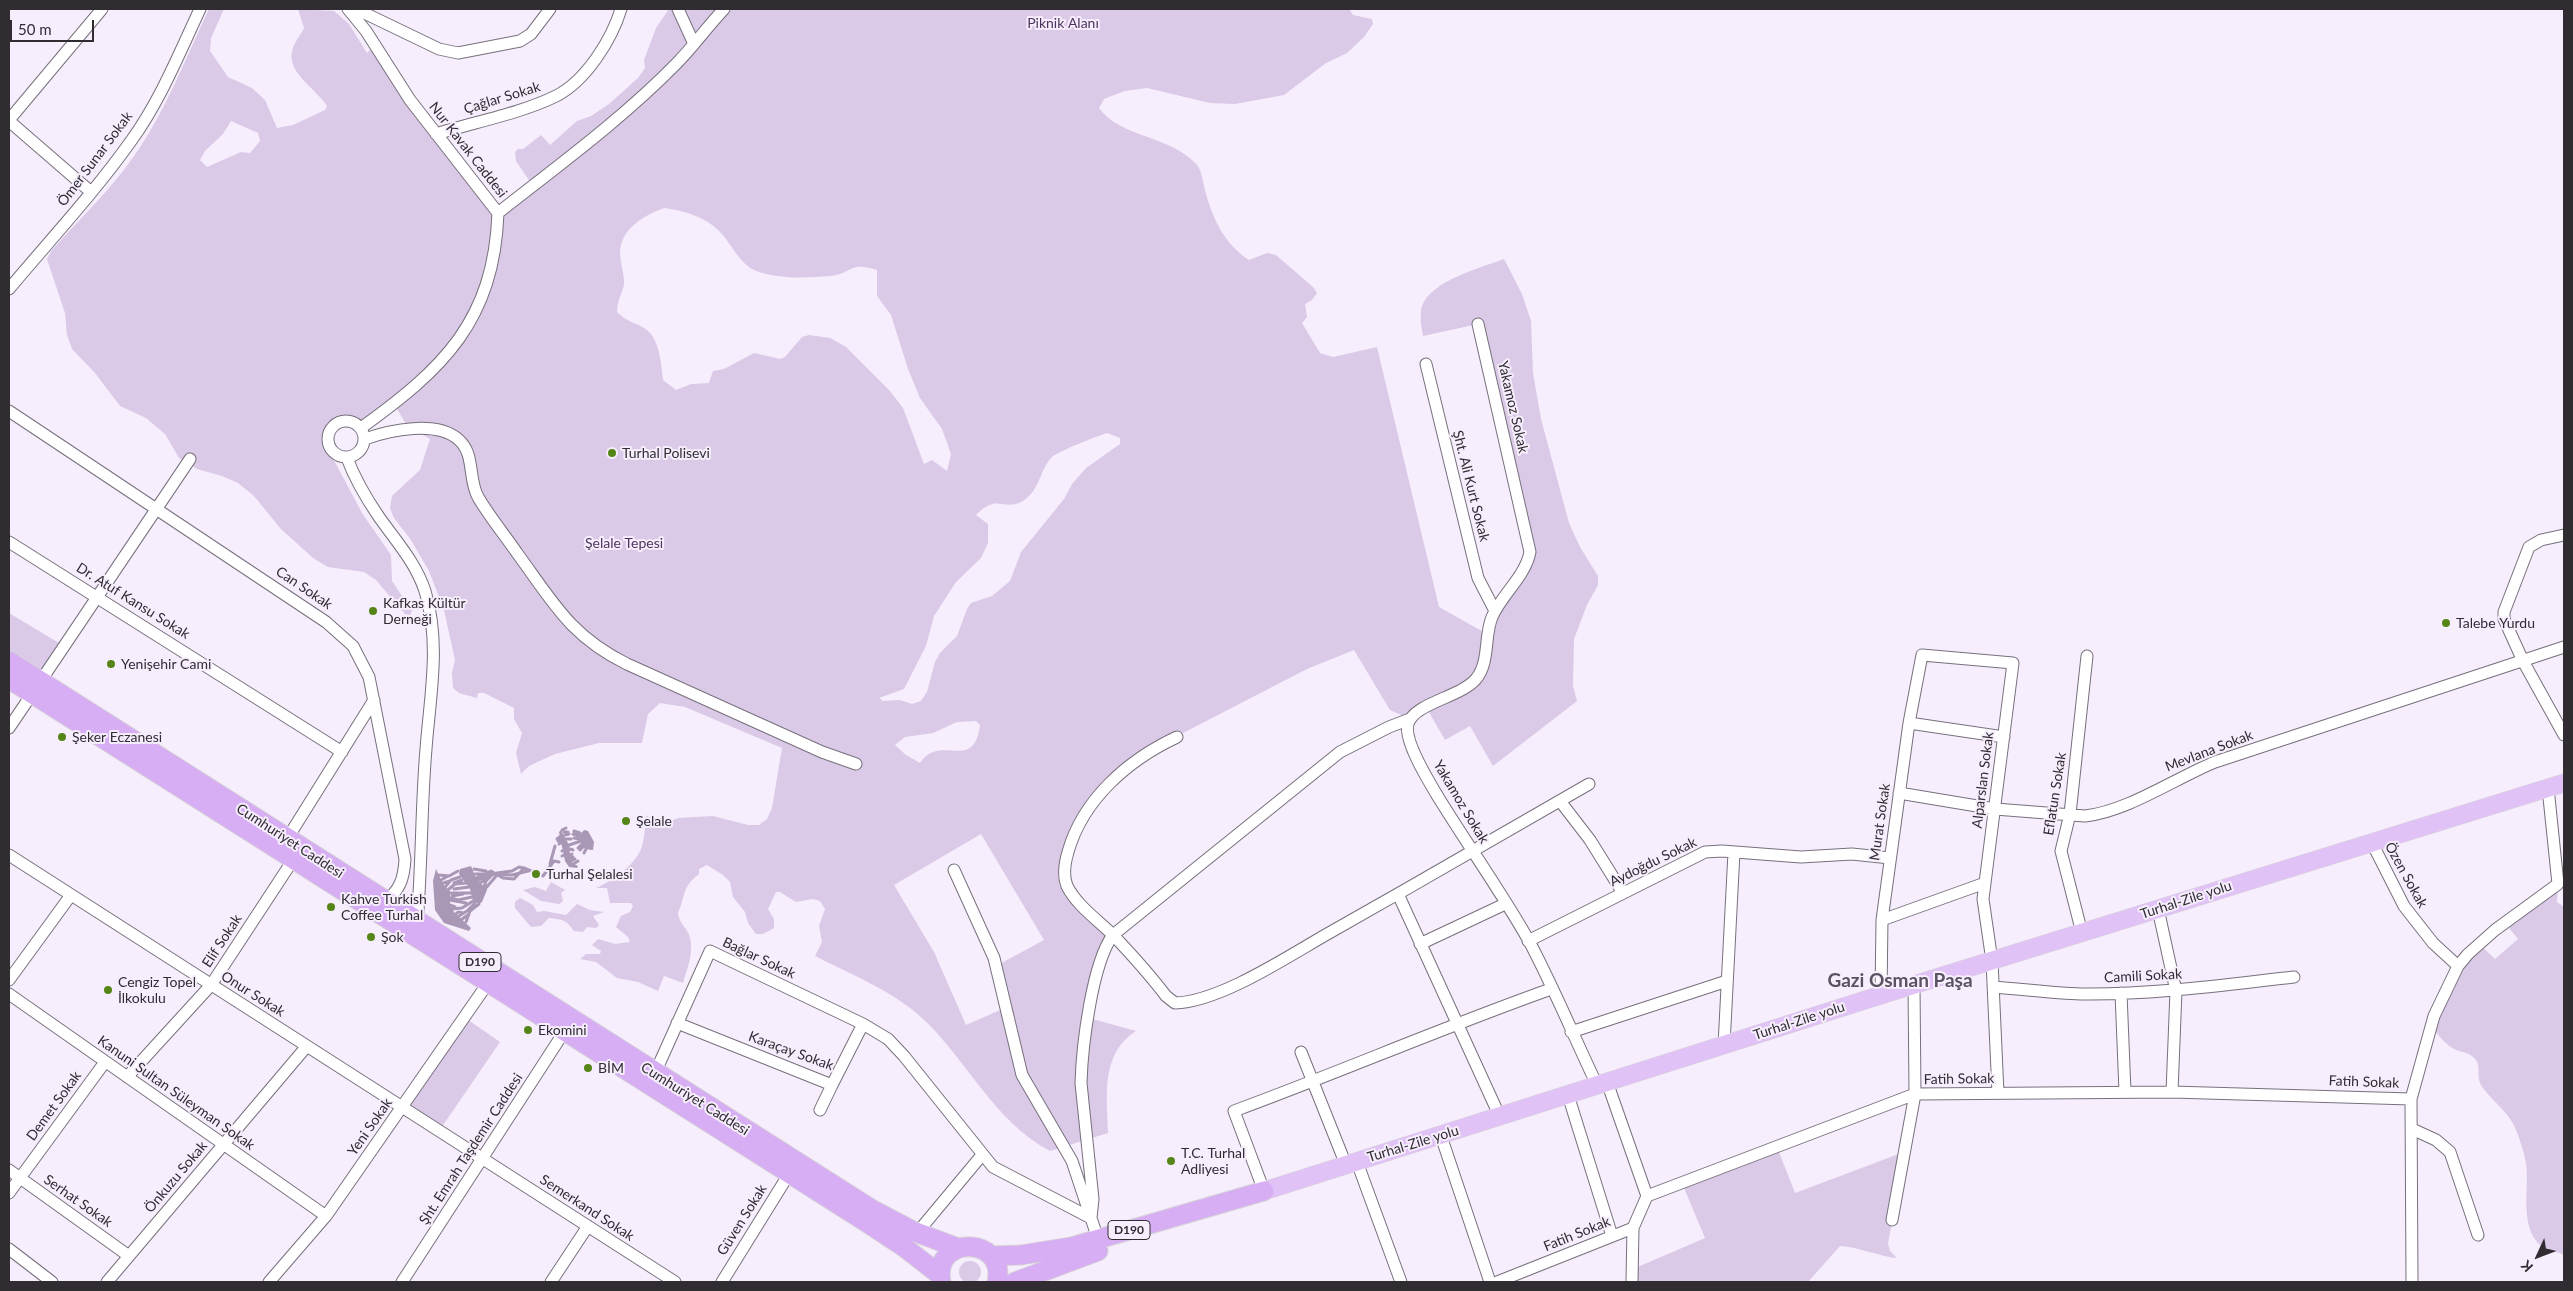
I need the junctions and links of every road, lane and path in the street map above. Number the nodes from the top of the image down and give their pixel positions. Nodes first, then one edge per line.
1 (102, 9) edge
2 (200, 9) edge
3 (348, 9) edge
4 (356, 9) edge
5 (382, 9) edge
6 (550, 9) edge
7 (621, 9) edge
8 (678, 9) edge
9 (724, 9) edge
10 (372, 16) junction
11 (694, 44) junction
12 (9, 120) edge
13 (436, 134) junction
14 (91, 192) junction
15 (498, 213) junction
16 (9, 288) edge
17 (1478, 324) dead end
18 (1426, 364) dead end
19 (9, 410) edge
20 (363, 433) junction
21 (347, 458) junction
22 (190, 459) dead end
23 (158, 507) junction
24 (2564, 535) edge
25 (9, 542) edge
26 (98, 596) junction
27 (1495, 611) junction
28 (2564, 647) edge
29 (1922, 655) joint
30 (2087, 656) dead end
31 (9, 661) edge
32 (2523, 661) junction
33 (9, 679) edge
34 (36, 688) junction
35 (374, 700) junction
36 (1410, 719) junction
37 (1909, 723) junction
38 (9, 728) edge
39 (2564, 735) edge
40 (1177, 737) dead end
41 (2004, 737) junction
42 (342, 752) junction
43 (856, 764) dead end
44 (1589, 784) dead end
45 (2556, 785) edge
46 (1899, 793) junction
47 (1560, 801) junction
48 (1995, 809) junction
49 (2070, 814) junction
50 (287, 839) junction
51 (2371, 842) junction
52 (1472, 851) junction
53 (1734, 852) junction
54 (9, 855) edge
55 (1890, 858) junction
56 (293, 860) junction
57 (954, 870) dead end
58 (402, 878) junction
59 (421, 882) junction
60 (2561, 882) edge
61 (1986, 883) junction
62 (1623, 893) junction
63 (1398, 894) junction
64 (71, 895) junction
65 (1505, 904) junction
66 (381, 907) junction
67 (2158, 909) junction
68 (1882, 920) junction
69 (414, 928) junction
70 (2082, 933) junction
71 (1113, 935) junction
72 (1528, 941) junction
73 (1420, 944) junction
74 (1992, 961) junction
75 (2458, 966) junction
76 (2294, 977) dead end
77 (9, 980) edge
78 (1727, 981) junction
79 (488, 983) junction
80 (211, 985) junction
81 (1914, 985) junction
82 (1993, 987) junction
83 (1551, 989) junction
84 (2176, 991) junction
85 (2121, 993) junction
86 (9, 994) edge
87 (1880, 995) junction
88 (677, 1023) junction
89 (1457, 1023) junction
90 (863, 1024) junction
91 (564, 1032) junction
92 (1571, 1032) junction
93 (1724, 1045) junction
94 (307, 1046) junction
95 (1301, 1052) dead end
96 (105, 1062) junction
97 (655, 1073) junction
98 (127, 1077) junction
99 (1313, 1082) junction
100 (1602, 1084) junction
101 (832, 1085) junction
102 (2126, 1092) junction
103 (2172, 1092) junction
104 (1998, 1093) junction
105 (1915, 1094) junction
106 (1568, 1095) junction
107 (2412, 1099) junction
108 (402, 1107) junction
109 (820, 1110) dead end
110 (1500, 1117) junction
111 (2412, 1129) junction
112 (1441, 1136) junction
113 (224, 1144) junction
114 (982, 1155) junction
115 (482, 1158) junction
116 (1351, 1164) junction
117 (9, 1170) edge
118 (789, 1174) junction
119 (20, 1178) junction
120 (1264, 1191) junction
121 (9, 1193) edge
122 (1647, 1196) junction
123 (326, 1216) junction
124 (1091, 1218) junction
125 (1892, 1220) dead end
126 (588, 1226) junction
127 (1633, 1228) junction
128 (917, 1233) junction
129 (1612, 1236) junction
130 (2478, 1236) dead end
131 (1098, 1239) junction
132 (958, 1248) junction
133 (9, 1249) edge
134 (129, 1256) junction
135 (991, 1256) junction
136 (941, 1279) edge
137 (52, 1282) edge
138 (107, 1282) edge
139 (269, 1282) edge
140 (402, 1282) edge
141 (551, 1282) edge
142 (675, 1282) edge
143 (722, 1282) edge
144 (997, 1282) edge
145 (1015, 1282) edge
146 (1401, 1282) edge
147 (1490, 1282) edge
148 (1497, 1282) edge
149 (1632, 1282) edge
150 (2412, 1282) edge

1 - 12 street
2 - 14 street, Ömer Sunar Sokak
3 - 13 street, Nur Kavak Caddesi
4 - 10 street
5 - 10 street
6 - 10 street
7 - 13 street, Çağlar Sokak
8 - 11 street
9 - 11 street
11 - 15 street
12 - 14 street
13 - 15 street, Nur Kavak Caddesi
14 - 16 street, Ömer Sunar Sokak
15 - 20 street, Nur Kavak Caddesi
17 - 27 street, Yakamoz Sokak
18 - 27 street, Şht. Ali Kurt Sokak
19 - 23 street, Can Sokak
20 - 21 street
20 - 21 street
20 - 43 street
21 - 59 street
22 - 23 street
23 - 26 street
23 - 35 street, Can Sokak
24 - 32 street
25 - 26 street, Dr. Atuf Kansu Sokak
26 - 34 street
26 - 42 street, Dr. Atuf Kansu Sokak
27 - 36 street, Yakamoz Sokak
28 - 32 street, Mevlana Sokak
29 - 37 street, Murat Sokak
29 - 41 street, Alparslan Sokak
30 - 49 street, Eflatun Sokak
31 - 34 highway, Cumhuriyet Caddesi / D190
32 - 39 street
32 - 49 street, Mevlana Sokak
33 - 34 highway, Cumhuriyet Caddesi / D190
34 - 38 street
34 - 50 highway, Cumhuriyet Caddesi / D190
34 - 56 highway, Cumhuriyet Caddesi / D190
35 - 42 street
35 - 58 street, Can Sokak
36 - 52 street, Yakamoz Sokak
36 - 71 street
37 - 41 street
37 - 46 street, Murat Sokak
40 - 71 street
41 - 48 street, Alparslan Sokak
42 - 50 street
44 - 47 street
45 - 51 main road, Turhal-Zile yolu / D190
45 - 60 street
46 - 48 street, Mevlana Sokak
46 - 55 street, Murat Sokak
47 - 52 street
47 - 62 street
48 - 49 street, Mevlana Sokak
48 - 61 street, Alparslan Sokak
49 - 70 street, Eflatun Sokak
50 - 66 highway, Cumhuriyet Caddesi / D190
51 - 67 main road, Turhal-Zile yolu / D190
51 - 75 street, Özen Sokak
52 - 63 street
52 - 65 street, Yakamoz Sokak
53 - 55 street, Aydoğdu Sokak
53 - 62 street, Aydoğdu Sokak
53 - 78 street
54 - 64 street, Onur Sokak
55 - 68 street, Murat Sokak
56 - 66 highway, Cumhuriyet Caddesi / D190
56 - 80 street, Elif Sokak
57 - 124 street
58 - 59 street
58 - 66 street, Can Sokak
59 - 69 street
60 - 75 street
61 - 68 street
61 - 74 street, Alparslan Sokak
62 - 72 street, Aydoğdu Sokak
63 - 71 street
63 - 73 street
64 - 77 street
64 - 80 street, Onur Sokak
65 - 72 street, Yakamoz Sokak
65 - 73 street
66 - 69 highway, Cumhuriyet Caddesi / D190
67 - 70 main road, Turhal-Zile yolu / D190
67 - 84 street
68 - 87 street, Murat Sokak
69 - 79 highway, Cumhuriyet Caddesi / D190
69 - 97 highway, Cumhuriyet Caddesi / D190
70 - 74 main road, Turhal-Zile yolu / D190
71 - 124 street
72 - 83 street, Yakamoz Sokak
73 - 89 street
74 - 81 main road, Turhal-Zile yolu / D190
74 - 82 street, Alparslan Sokak
75 - 107 street
76 - 84 street, Camili Sokak
78 - 92 street
78 - 93 street
79 - 91 highway, Cumhuriyet Caddesi / D190
79 - 108 street, Yeni Sokak
80 - 94 street, Onur Sokak
80 - 98 street, Elif Sokak
81 - 87 main road, Turhal-Zile yolu / D190
81 - 105 street
82 - 85 street, Camili Sokak
82 - 104 street, Alparslan Sokak
83 - 89 street
83 - 92 street, Yakamoz Sokak
84 - 85 street, Camili Sokak
84 - 103 street
85 - 102 street
86 - 96 street, Kanuni Sultan Süleyman Sokak
87 - 93 main road, Turhal-Zile yolu / D190
88 - 90 street, Bağlar Sokak
88 - 97 street, Bağlar Sokak
88 - 101 street, Karaçay Sokak
89 - 99 street
89 - 110 street
90 - 101 street, Karaçay Sokak
90 - 114 street, Bağlar Sokak
91 - 115 street, Şht. Emrah Taşdemir Caddesi
91 - 118 highway, Cumhuriyet Caddesi / D190
92 - 100 street, Yakamoz Sokak
93 - 100 main road, Turhal-Zile yolu / D190
94 - 108 street, Onur Sokak
94 - 113 street, Önkuzu Sokak
95 - 99 street
96 - 98 street, Kanuni Sultan Süleyman Sokak
96 - 119 street, Demet Sokak
97 - 128 highway, Cumhuriyet Caddesi / D190
98 - 113 street, Kanuni Sultan Süleyman Sokak
99 - 116 street
99 - 120 street
100 - 106 main road, Turhal-Zile yolu / D190
100 - 122 street, Yakamoz Sokak
101 - 109 street
102 - 103 street, Fatih Sokak
102 - 104 street, Fatih Sokak
103 - 107 street, Fatih Sokak
104 - 105 street, Fatih Sokak
105 - 122 street, Fatih Sokak
105 - 125 street
106 - 110 main road, Turhal-Zile yolu / D190
106 - 129 street
107 - 111 street
108 - 115 street, Onur Sokak
108 - 123 street, Yeni Sokak
110 - 112 main road, Turhal-Zile yolu / D190
111 - 130 street
111 - 150 street
112 - 116 main road, Turhal-Zile yolu / D190
112 - 147 street
113 - 123 street, Kanuni Sultan Süleyman Sokak
113 - 134 street, Önkuzu Sokak
114 - 124 street, Bağlar Sokak
114 - 128 street
115 - 126 street, Semerkand Sokak
115 - 140 street, Şht. Emrah Taşdemir Caddesi
116 - 120 main road, Turhal-Zile yolu / D190
116 - 146 street
117 - 119 street, Serhat Sokak
118 - 136 highway, Cumhuriyet Caddesi / D190
118 - 143 street, Güven Sokak
119 - 121 street, Demet Sokak
119 - 134 street, Serhat Sokak
120 - 131 highway, Cumhuriyet Caddesi / D190
120 - 145 highway, D190
122 - 127 street, Fatih Sokak
123 - 139 street, Yeni Sokak
124 - 131 street
126 - 141 street
126 - 142 street, Semerkand Sokak
127 - 129 street, Fatih Sokak
127 - 149 street
128 - 132 highway, Cumhuriyet Caddesi / D190
129 - 148 street, Fatih Sokak
131 - 135 highway, Cumhuriyet Caddesi / D190
132 - 135 highway, Cumhuriyet Caddesi
132 - 136 highway, Cumhuriyet Caddesi
133 - 137 street
134 - 138 street, Önkuzu Sokak
135 - 144 highway

